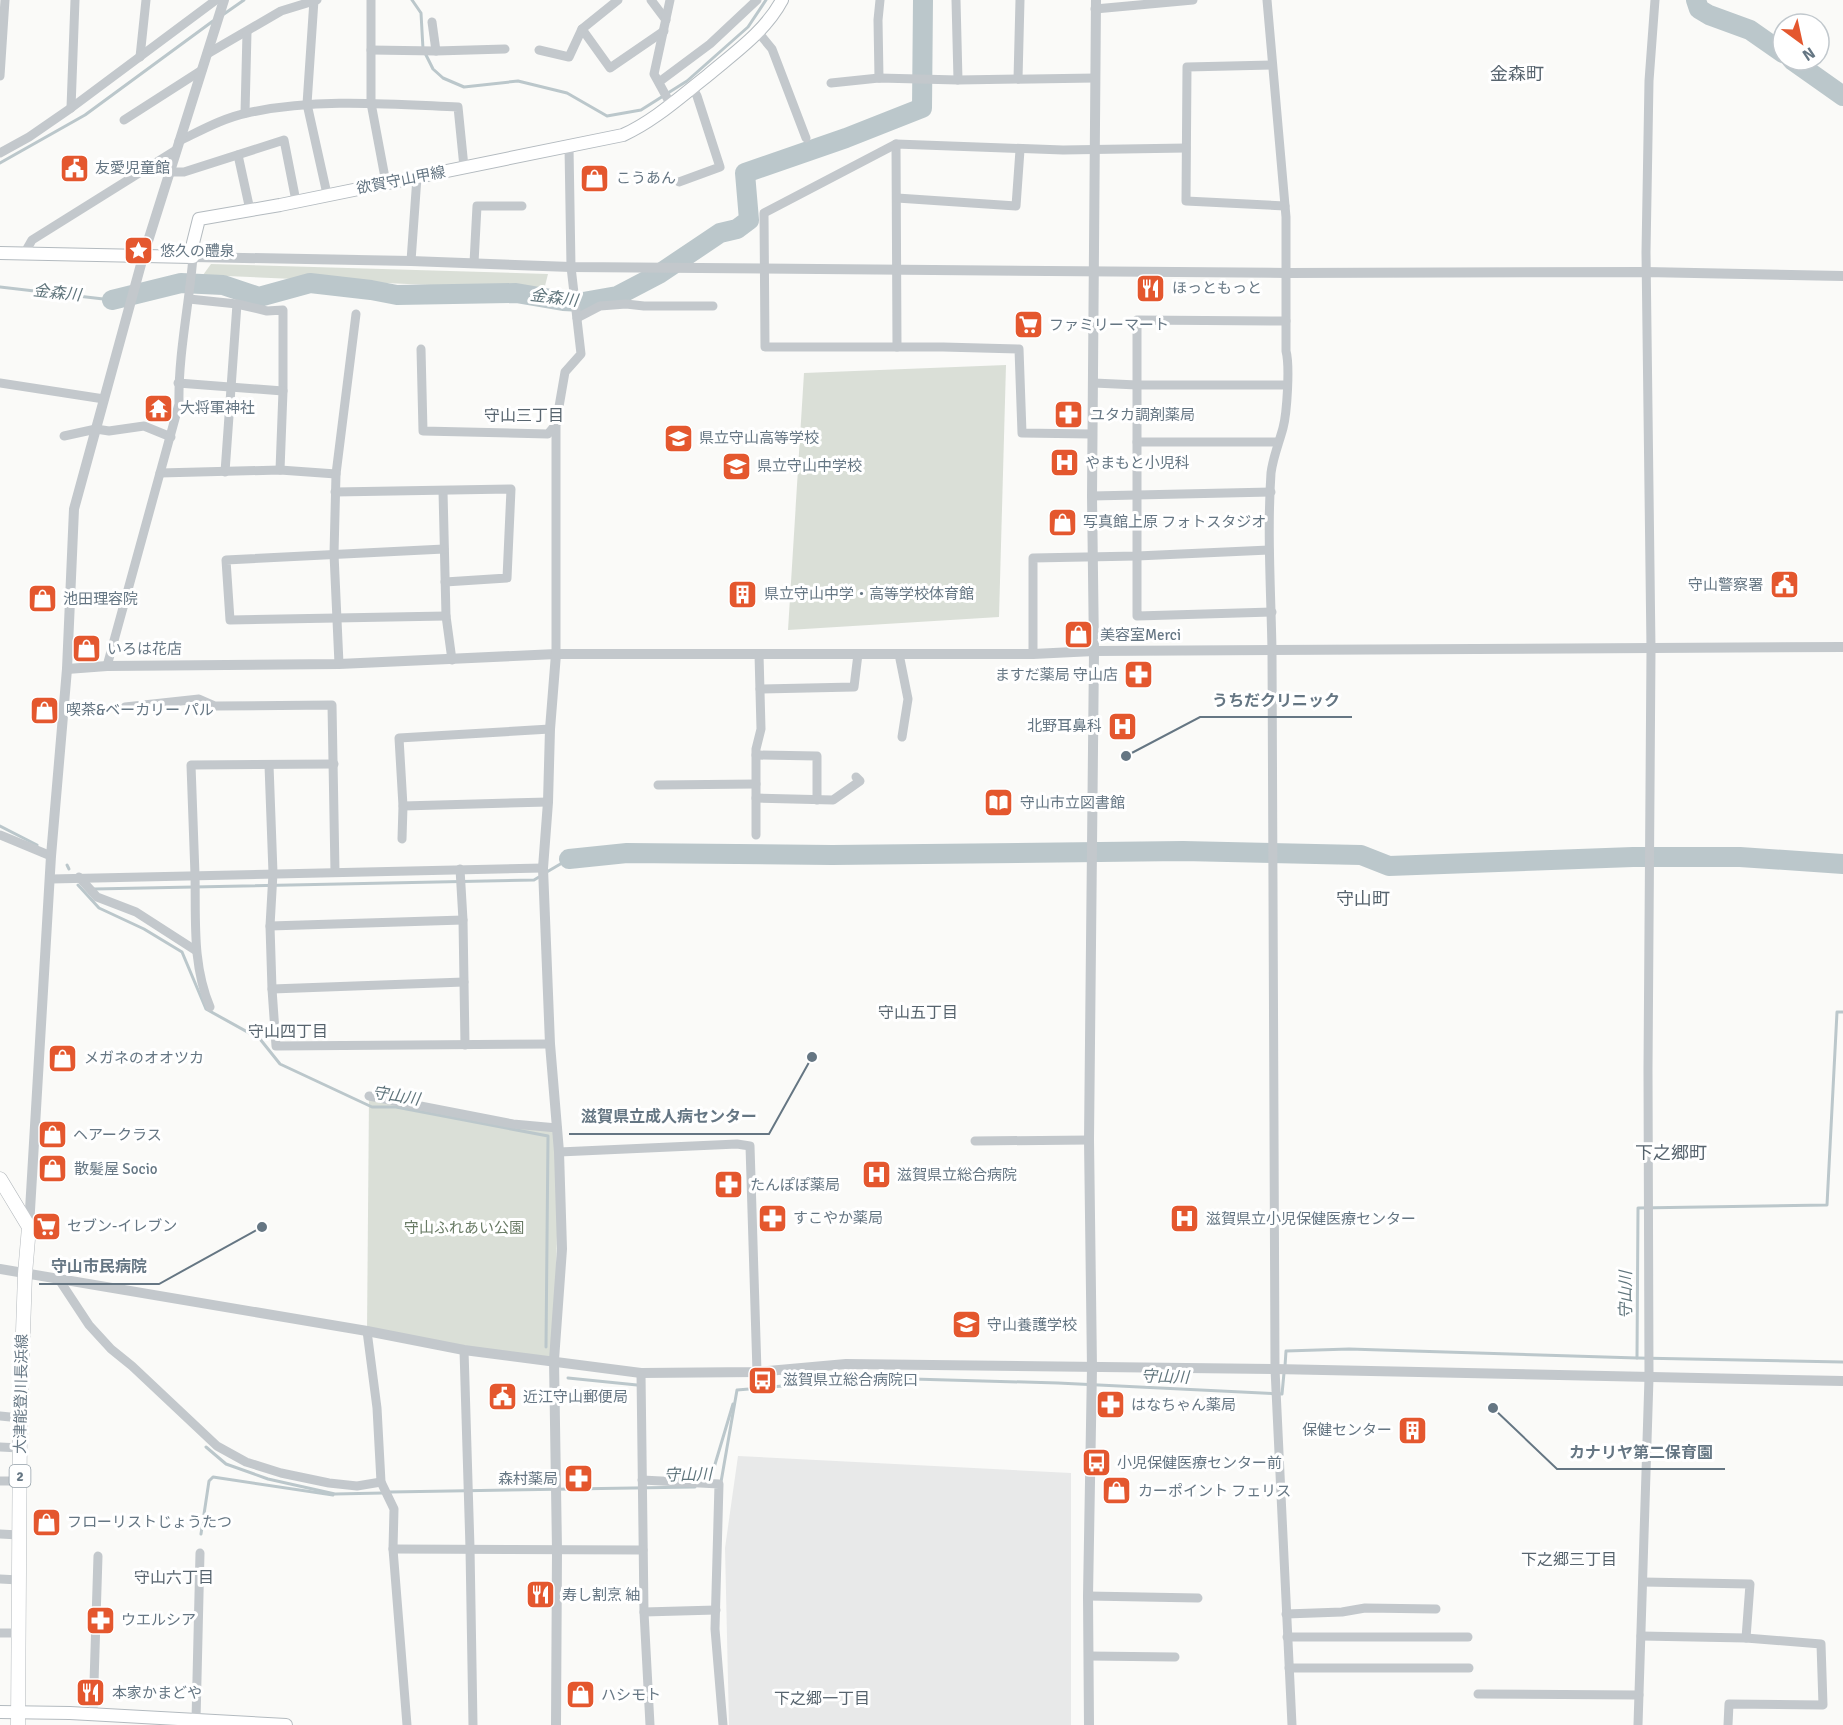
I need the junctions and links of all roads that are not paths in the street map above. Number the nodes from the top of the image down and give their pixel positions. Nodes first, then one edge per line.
1 (5, 0) edge
2 (75, 0) edge
3 (146, 0) edge
4 (314, 0) edge
5 (320, 0) edge
6 (371, 0) edge
7 (618, 0) edge
8 (651, 0) edge
9 (671, 0) edge
10 (757, 0) edge
11 (782, 0) edge
12 (880, 0) edge
13 (957, 0) edge
14 (1020, 0) edge
15 (1193, 0) edge
16 (1267, 0) edge
17 (1655, 0) edge
18 (220, 3) edge
19 (1096, 4) edge
20 (666, 20) junction
21 (432, 22) dead end
22 (582, 29) junction
23 (664, 31) junction
24 (246, 32) junction
25 (758, 32) junction
26 (505, 49) dead end
27 (371, 50) junction
28 (539, 50) dead end
29 (436, 51) junction
30 (207, 54) junction
31 (140, 57) junction
32 (1272, 65) junction
33 (202, 70) junction
34 (0, 76) edge
35 (879, 78) junction
36 (1095, 78) junction
37 (1018, 79) junction
38 (958, 80) junction
39 (659, 82) junction
40 (831, 83) dead end
41 (692, 87) junction
42 (371, 103) junction
43 (307, 104) junction
44 (671, 105) junction
45 (71, 108) junction
46 (245, 113) junction
47 (124, 120) dead end
48 (806, 138) dead end
49 (896, 144) junction
50 (177, 145) junction
51 (569, 147) junction
52 (1186, 148) junction
53 (1020, 150) junction
54 (1094, 150) junction
55 (0, 153) edge
56 (238, 154) junction
57 (464, 167) junction
58 (169, 172) junction
59 (417, 177) junction
60 (679, 182) dead end
61 (386, 183) junction
62 (327, 194) junction
63 (897, 198) junction
64 (296, 201) junction
65 (522, 206) dead end
66 (1285, 206) junction
67 (250, 210) junction
68 (0, 253) edge
69 (24, 254) junction
70 (143, 257) junction
71 (193, 257) junction
72 (411, 261) junction
73 (474, 263) junction
74 (571, 267) junction
75 (765, 268) junction
76 (898, 270) junction
77 (1094, 270) junction
78 (1646, 272) junction
79 (1287, 273) junction
80 (1843, 276) edge
81 (189, 300) junction
82 (237, 304) junction
83 (713, 306) dead end
84 (356, 315) dead end
85 (577, 318) junction
86 (1286, 321) junction
87 (897, 347) junction
88 (421, 350) dead end
89 (0, 383) edge
90 (178, 383) junction
91 (1094, 383) junction
92 (1137, 385) junction
93 (1287, 385) junction
94 (231, 386) junction
95 (283, 391) junction
96 (104, 399) junction
97 (556, 424) junction
98 (96, 429) junction
99 (1092, 434) junction
100 (64, 436) dead end
101 (171, 437) junction
102 (1137, 442) junction
103 (1277, 442) junction
104 (280, 470) junction
105 (225, 472) junction
106 (160, 473) junction
107 (336, 474) junction
108 (443, 491) junction
109 (335, 492) junction
110 (1271, 492) junction
111 (1136, 495) junction
112 (1092, 496) junction
113 (444, 549) junction
114 (1269, 550) junction
115 (334, 554) junction
116 (1137, 556) junction
117 (1092, 557) junction
118 (445, 582) junction
119 (1272, 612) junction
120 (338, 616) junction
121 (446, 616) junction
122 (1843, 647) edge
123 (1651, 649) junction
124 (1094, 651) junction
125 (1272, 651) junction
126 (556, 654) junction
127 (759, 654) junction
128 (858, 654) junction
129 (899, 654) junction
130 (1034, 654) junction
131 (452, 660) junction
132 (339, 664) junction
133 (107, 666) junction
134 (67, 669) junction
135 (760, 689) junction
136 (124, 707) dead end
137 (550, 729) junction
138 (902, 737) dead end
139 (756, 755) junction
140 (334, 764) junction
141 (269, 765) junction
142 (856, 777) dead end
143 (756, 784) junction
144 (658, 785) dead end
145 (756, 798) junction
146 (817, 800) junction
147 (548, 802) junction
148 (403, 806) junction
149 (0, 835) edge
150 (756, 835) dead end
151 (402, 839) dead end
152 (51, 856) junction
153 (543, 868) junction
154 (460, 869) junction
155 (335, 872) junction
156 (273, 873) junction
157 (195, 875) junction
158 (79, 877) junction
159 (51, 879) junction
160 (463, 920) junction
161 (270, 926) junction
162 (195, 950) junction
163 (464, 982) junction
164 (272, 989) junction
165 (210, 1006) dead end
166 (550, 1044) junction
167 (465, 1045) junction
168 (369, 1096) dead end
169 (557, 1128) junction
170 (1089, 1140) junction
171 (975, 1141) dead end
172 (559, 1152) junction
173 (0, 1179) edge
174 (29, 1227) junction
175 (0, 1269) edge
176 (25, 1274) junction
177 (58, 1278) junction
178 (367, 1331) junction
179 (464, 1350) junction
180 (554, 1360) junction
181 (1092, 1368) junction
182 (1275, 1369) junction
183 (757, 1372) junction
184 (641, 1373) junction
185 (1649, 1378) junction
186 (1843, 1381) edge
187 (0, 1416) edge
188 (20, 1418) junction
189 (0, 1447) edge
190 (20, 1448) junction
191 (642, 1480) junction
192 (0, 1481) edge
193 (20, 1481) junction
194 (381, 1482) junction
195 (0, 1534) edge
196 (19, 1535) junction
197 (470, 1548) junction
198 (393, 1549) junction
199 (557, 1550) junction
200 (643, 1550) junction
201 (200, 1553) dead end
202 (98, 1556) dead end
203 (0, 1579) edge
204 (19, 1580) junction
205 (1643, 1582) junction
206 (1088, 1596) junction
207 (1198, 1598) dead end
208 (1436, 1609) dead end
209 (716, 1610) junction
210 (644, 1612) junction
211 (1286, 1614) junction
212 (0, 1633) edge
213 (18, 1633) junction
214 (1641, 1636) junction
215 (1287, 1637) junction
216 (1468, 1637) dead end
217 (1746, 1638) junction
218 (1089, 1656) junction
219 (1175, 1657) dead end
220 (1289, 1668) junction
221 (1469, 1668) dead end
222 (1478, 1694) dead end
223 (1639, 1695) junction
224 (0, 1712) edge
225 (93, 1714) junction
226 (18, 1718) edge
227 (196, 1720) junction
228 (286, 1725) edge
229 (407, 1725) edge
230 (473, 1725) edge
231 (556, 1725) edge
232 (650, 1725) edge
233 (723, 1725) edge
234 (1089, 1725) edge
235 (1292, 1725) edge
236 (1638, 1725) edge
237 (1728, 1725) edge

1 - 34 street
2 - 45 street
3 - 31 street
4 - 5 street
4 - 24 street
4 - 43 street
6 - 27 street
7 - 22 street
8 - 20 street
9 - 20 street
10 - 39 street
11 - 25 main road, 欲賀守山甲線
12 - 35 street
13 - 38 street
14 - 37 street
15 - 19 street
16 - 32 street
17 - 78 street
18 - 30 street
18 - 31 street
19 - 36 street
20 - 23 street
21 - 29 street
22 - 23 street
22 - 28 street
23 - 39 street
24 - 30 street
24 - 46 street
25 - 41 main road, 欲賀守山甲線
25 - 48 street
26 - 29 street
27 - 29 street
27 - 42 street
30 - 33 street
31 - 45 street
32 - 52 street
32 - 66 street
33 - 47 street
33 - 50 street
35 - 38 street
35 - 40 street
36 - 37 street
36 - 54 street
37 - 38 street
39 - 44 street
41 - 44 main road, 欲賀守山甲線
41 - 60 street
42 - 43 street
42 - 57 street
42 - 61 street
43 - 46 street
43 - 62 street
44 - 51 main road, 欲賀守山甲線
45 - 55 street
46 - 50 street
49 - 53 street
49 - 63 street
49 - 75 street
50 - 58 street
50 - 69 street
51 - 57 main road, 欲賀守山甲線
51 - 74 street
52 - 54 street
52 - 66 street
53 - 54 street
53 - 63 street
54 - 77 street
56 - 58 street
56 - 64 street
56 - 67 street
57 - 59 main road, 欲賀守山甲線
58 - 70 street
59 - 61 main road, 欲賀守山甲線
59 - 72 street
61 - 62 main road, 欲賀守山甲線
62 - 64 main road, 欲賀守山甲線
63 - 76 street
64 - 67 main road, 欲賀守山甲線
65 - 73 street
66 - 79 street
67 - 71 main road, 欲賀守山甲線
68 - 69 main road
69 - 70 main road
70 - 71 main road
70 - 96 street
71 - 72 street
71 - 81 street
72 - 73 street
73 - 74 street
74 - 75 street
74 - 85 street
75 - 76 street
75 - 87 street
76 - 77 street
76 - 87 street
77 - 79 street
77 - 91 street
78 - 79 street
78 - 80 street
78 - 123 street
79 - 86 street
81 - 82 street
81 - 90 street
82 - 94 street
82 - 95 street
83 - 85 street
84 - 107 street
85 - 97 street
86 - 92 street
86 - 93 street
87 - 99 street
88 - 97 street
89 - 96 street
90 - 94 street
90 - 101 street
91 - 92 street
91 - 99 street
92 - 93 street
92 - 102 street
93 - 103 street
94 - 95 street
94 - 105 street
95 - 104 street
96 - 98 street
97 - 126 street
98 - 100 street
98 - 101 street
98 - 134 street
99 - 112 street
101 - 106 street
102 - 103 street
102 - 111 street
103 - 110 street
104 - 105 street
104 - 107 street
105 - 106 street
106 - 133 street
107 - 109 street
108 - 109 street
108 - 113 street
108 - 118 street
109 - 115 street
110 - 111 street
110 - 114 street
111 - 112 street
111 - 116 street
112 - 117 street
113 - 115 street
113 - 118 street
114 - 116 street
114 - 119 street
115 - 120 street
115 - 120 street
116 - 117 street
116 - 119 street
117 - 124 street
117 - 130 street
118 - 121 street
119 - 125 street
120 - 121 street
120 - 132 street
121 - 131 street
122 - 123 street
123 - 125 street
123 - 185 street
124 - 125 street
124 - 130 street
124 - 170 street
125 - 182 street
126 - 127 street
126 - 131 street
126 - 137 street
127 - 128 street
127 - 135 street
128 - 129 street
128 - 135 street
129 - 130 street
129 - 138 street
131 - 132 street
132 - 133 street
133 - 134 street
134 - 152 street
135 - 139 street
136 - 140 street
137 - 147 street
137 - 148 street
139 - 143 street
139 - 146 street
140 - 141 street
140 - 155 street
141 - 156 street
141 - 157 street
142 - 146 street
143 - 144 street
143 - 145 street
145 - 146 street
145 - 150 street
147 - 148 street
147 - 153 street
148 - 151 street
149 - 152 street
152 - 159 street
153 - 154 street
153 - 166 street
154 - 155 street
154 - 160 street
155 - 156 street
156 - 157 street
156 - 161 street
157 - 158 street
157 - 162 street
158 - 159 street
158 - 162 street
159 - 174 street
160 - 161 street
160 - 163 street
161 - 164 street
162 - 165 street
163 - 164 street
163 - 167 street
164 - 167 street
166 - 167 street
166 - 169 street
168 - 169 street
169 - 172 street
170 - 171 street
170 - 181 street
172 - 180 street
172 - 183 street
173 - 174 main road
174 - 176 main road, 大津能登川長浜線 / 2
175 - 176 street
176 - 177 street
176 - 188 main road, 大津能登川長浜線 / 2
177 - 178 street
177 - 194 street
178 - 179 street
178 - 194 street
179 - 180 street
179 - 197 street
180 - 184 street
180 - 199 street
181 - 182 street
181 - 183 street
181 - 206 street
182 - 185 street
182 - 211 street
183 - 184 street
184 - 191 street
185 - 186 street
185 - 205 street
187 - 188 street
188 - 190 main road, 大津能登川長浜線 / 2
189 - 190 street
190 - 193 main road, 大津能登川長浜線 / 2
191 - 200 street
191 - 209 street
192 - 193 street
193 - 196 main road, 大津能登川長浜線 / 2
194 - 198 street
195 - 196 street
196 - 204 main road, 大津能登川長浜線 / 2
197 - 198 street
197 - 199 street
197 - 230 street
198 - 229 street
199 - 200 street
199 - 231 street
200 - 210 street
201 - 227 street
202 - 225 street
203 - 204 street
204 - 213 main road, 大津能登川長浜線 / 2
205 - 214 street
205 - 217 street
206 - 207 street
206 - 218 street
208 - 211 street
209 - 210 street
209 - 233 street
210 - 232 street
211 - 215 street
212 - 213 street
213 - 226 main road, 大津能登川長浜線 / 2
214 - 217 street
214 - 223 street
215 - 216 street
215 - 220 street
217 - 237 street
218 - 219 street
218 - 234 street
220 - 221 street
220 - 235 street
222 - 223 street
223 - 236 street
224 - 226 main road
225 - 226 main road
225 - 227 main road
227 - 228 main road

